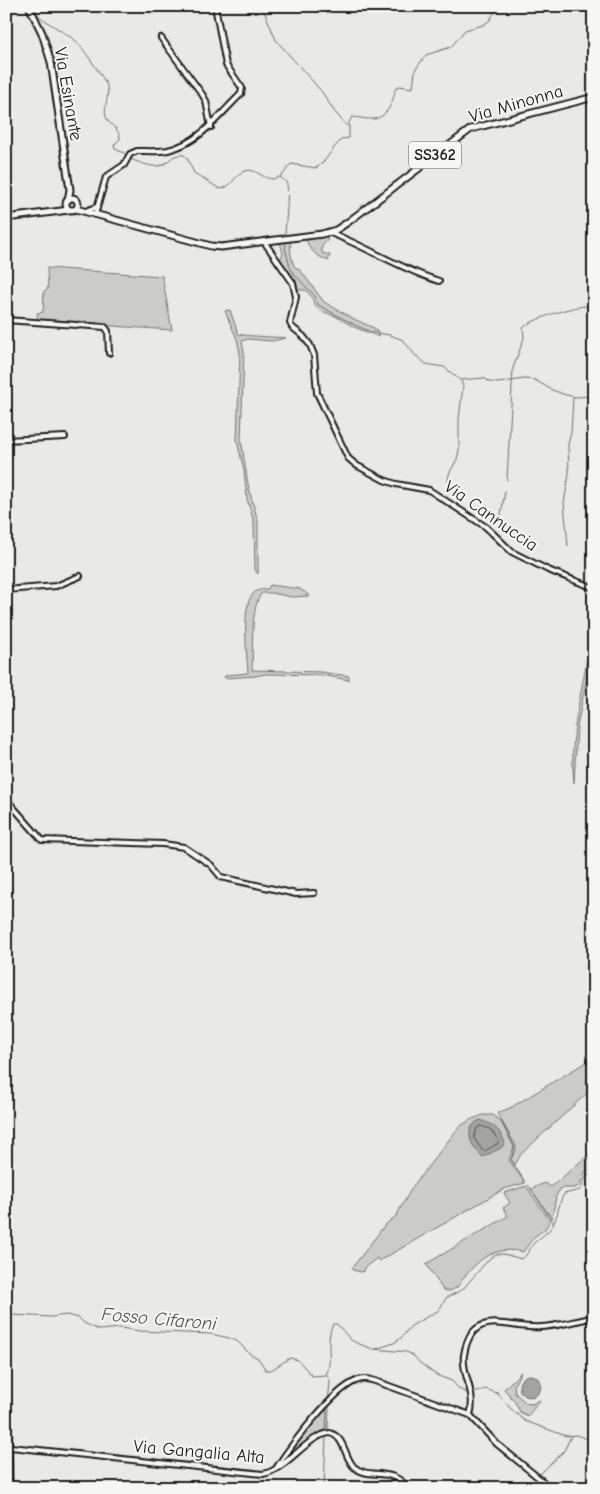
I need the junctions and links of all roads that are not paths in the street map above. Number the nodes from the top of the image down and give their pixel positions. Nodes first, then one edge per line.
1 (29, 6) edge
2 (215, 6) edge
3 (161, 38) dead end
4 (594, 97) edge
5 (211, 127) junction
6 (70, 190) junction
7 (77, 201) junction
8 (68, 204) junction
9 (97, 207) junction
10 (76, 209) junction
11 (88, 210) junction
12 (95, 215) junction
13 (6, 218) edge
14 (328, 232) junction
15 (265, 243) junction
16 (439, 281) dead end
17 (6, 320) edge
18 (109, 353) dead end
19 (65, 437) dead end
20 (6, 440) edge
21 (80, 576) dead end
22 (594, 588) edge
23 (6, 590) edge
24 (6, 799) edge
25 (314, 893) dead end
26 (6, 1291) edge
27 (594, 1317) edge
28 (470, 1415) junction
29 (11, 1447) dead end
30 (275, 1471) junction
31 (8, 1488) edge
32 (408, 1488) edge
33 (550, 1488) edge

1 - 6 main road, Via Esinante / SS362
2 - 5 street
3 - 5 street
4 - 14 main road, Via Minonna / SS362
5 - 9 street
6 - 7 main road, Via Esinante / SS362
6 - 8 main road, Via Esinante / SS362
7 - 8 main road
7 - 10 main road
7 - 11 main road, Via Minonna / SS362
8 - 10 main road, SS362
8 - 13 main road
9 - 11 street
9 - 12 street
10 - 12 main road, Via Minonna / SS362
11 - 12 main road, Via Minonna / SS362
12 - 15 main road, Via Minonna / SS362
14 - 15 main road, Via Minonna / SS362
14 - 16 street
15 - 22 street, Via Cannuccia
17 - 18 street
19 - 20 street
21 - 23 street
24 - 25 street
26 - 31 highway
27 - 28 street
28 - 30 street
28 - 33 street
29 - 30 street, Via Gangalia Alta
30 - 32 street, Via Gangalia Alta

